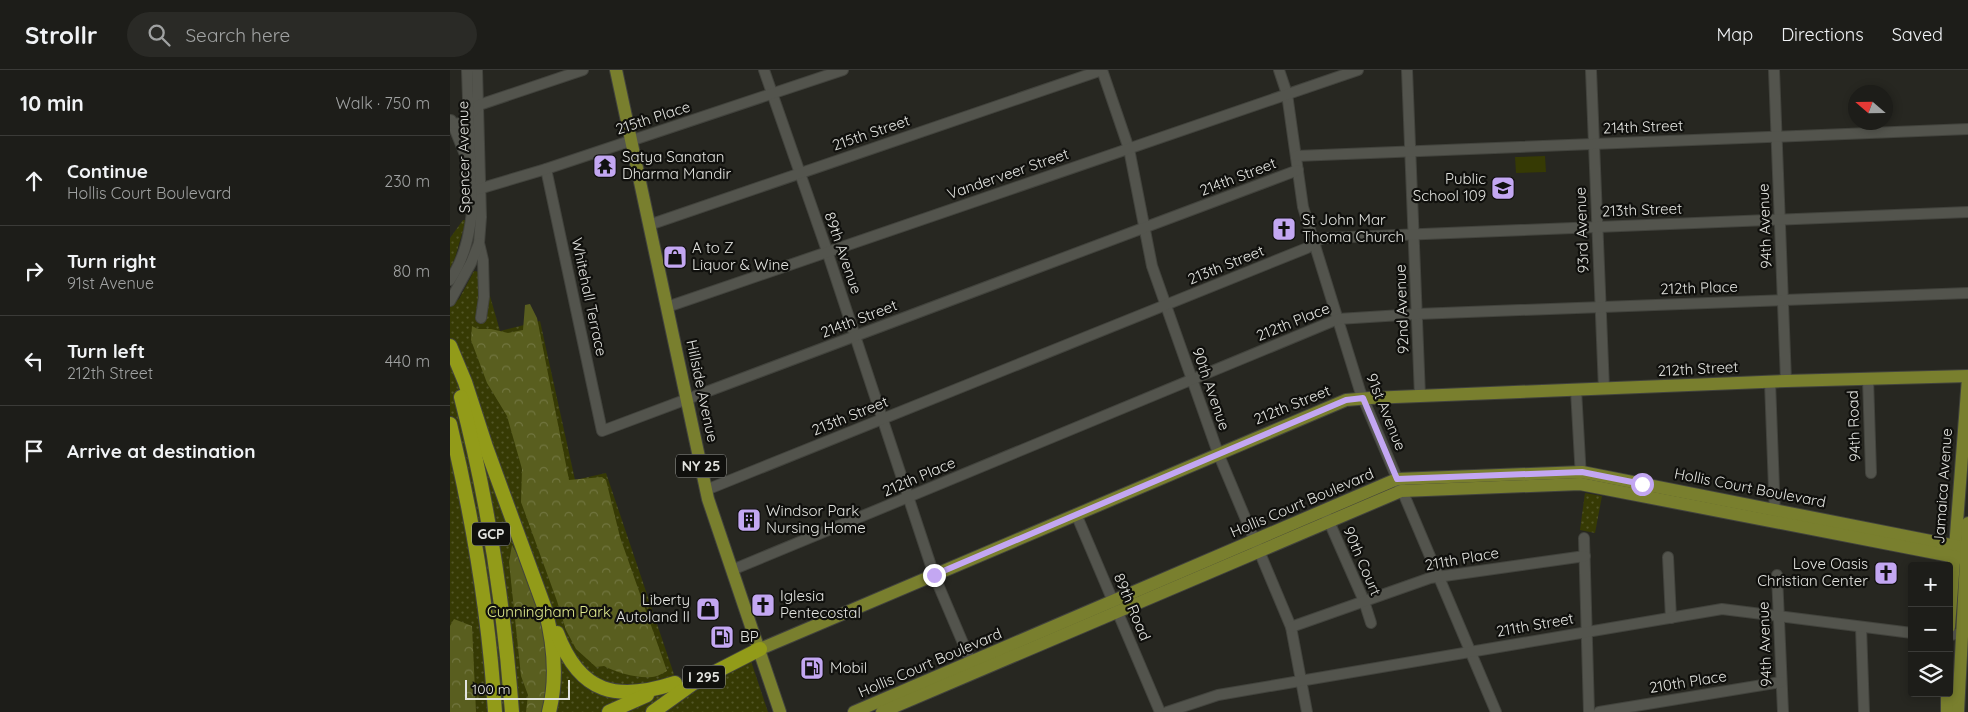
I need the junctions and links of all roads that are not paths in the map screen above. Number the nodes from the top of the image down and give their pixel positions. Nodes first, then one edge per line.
1 (467, 70) edge
2 (477, 70) edge
3 (583, 70) edge
4 (616, 70) edge
5 (764, 70) edge
6 (843, 70) edge
7 (1102, 70) edge
8 (1279, 70) edge
9 (1358, 70) edge
10 (1407, 70) edge
11 (1591, 70) edge
12 (1774, 70) edge
13 (772, 94) junction
14 (1287, 94) junction
15 (479, 105) junction
16 (469, 118) junction
17 (452, 121) edge
18 (1968, 130) edge
19 (1776, 138) junction
20 (632, 141) junction
21 (1594, 144) junction
22 (1129, 149) junction
23 (1410, 152) junction
24 (1296, 156) junction
25 (470, 168) junction
26 (546, 169) junction
27 (1298, 170) junction
28 (800, 174) junction
29 (476, 190) junction
30 (1968, 212) edge
31 (1780, 220) junction
32 (650, 225) junction
33 (1597, 226) junction
34 (1146, 228) junction
35 (1414, 234) junction
36 (470, 235) junction
37 (479, 243) junction
38 (1314, 243) junction
39 (827, 252) junction
40 (450, 280) edge
41 (1968, 293) edge
42 (1783, 300) junction
43 (450, 301) edge
44 (1167, 305) junction
45 (667, 307) junction
46 (1600, 307) junction
47 (1417, 314) junction
48 (480, 318) dead end
49 (1338, 319) junction
50 (855, 336) junction
51 (450, 346) edge
52 (450, 359) edge
53 (1968, 377) edge
54 (1192, 379) junction
55 (1868, 379) junction
56 (1786, 381) junction
57 (1770, 382) junction
58 (1604, 389) junction
59 (1576, 390) junction
60 (1420, 396) junction
61 (1363, 398) junction
62 (687, 399) junction
63 (883, 419) junction
64 (450, 424) edge
65 (1966, 424) edge
66 (602, 431) joint
67 (1218, 453) junction
68 (1871, 472) dead end
69 (1581, 478) junction
70 (1399, 485) junction
71 (706, 490) junction
72 (1642, 490) junction
73 (1708, 496) junction
74 (908, 497) junction
75 (1705, 510) junction
76 (1076, 514) junction
77 (1326, 516) junction
78 (1774, 516) junction
79 (1968, 523) edge
80 (1821, 526) junction
81 (1870, 528) junction
82 (1584, 538) dead end
83 (1868, 542) junction
84 (1258, 545) junction
85 (1960, 553) junction
86 (1585, 556) junction
87 (1668, 557) dead end
88 (732, 570) junction
89 (934, 575) junction
90 (1777, 575) dead end
91 (1438, 577) junction
92 (539, 588) junction
93 (1364, 601) junction
94 (1115, 607) junction
95 (1952, 607) edge
96 (1779, 617) junction
97 (1671, 618) junction
98 (1372, 623) dead end
99 (1291, 627) junction
100 (1861, 627) junction
101 (1587, 632) junction
102 (1908, 633) edge
103 (1960, 634) edge
104 (760, 649) junction
105 (1470, 652) junction
106 (974, 667) junction
107 (710, 673) junction
108 (1301, 680) junction
109 (1782, 682) junction
110 (675, 683) junction
111 (1947, 697) edge
112 (885, 707) edge
113 (495, 712) edge
114 (512, 712) edge
115 (550, 712) edge
116 (609, 712) edge
117 (654, 712) edge
118 (780, 712) edge
119 (854, 712) edge
120 (1160, 712) edge
121 (1167, 712) edge
122 (1306, 712) edge
123 (1496, 712) edge
124 (1589, 712) edge
125 (1599, 712) edge
126 (1783, 712) edge
127 (1864, 712) edge
128 (1947, 712) edge
129 (1958, 712) edge

1 - 16 street, Spencer Avenue
2 - 15 street, Spencer Avenue
3 - 15 street
4 - 20 main road, Hillside Avenue / NY 25
5 - 13 street, 89th Avenue
6 - 13 street, 215th Place
7 - 22 street, 90th Avenue
7 - 28 street, 215th Street
8 - 14 street
9 - 14 street, Vanderveer Street
10 - 23 street, 92nd Avenue
11 - 21 street, 93rd Avenue
12 - 19 street, 94th Avenue
13 - 20 street, 215th Place
13 - 28 street, 89th Avenue
14 - 22 street, Vanderveer Street
14 - 24 street
15 - 16 street
15 - 29 street, Spencer Avenue
16 - 17 street, Spencer Avenue
16 - 25 street, Spencer Avenue
17 - 25 street, Spencer Avenue
18 - 19 street, 214th Street
19 - 21 street, 214th Street
19 - 31 street, 94th Avenue
20 - 26 street, 215th Place
20 - 32 main road, Hillside Avenue / NY 25
21 - 23 street, 214th Street
21 - 33 street, 93rd Avenue
22 - 34 street, 90th Avenue
22 - 39 street, Vanderveer Street
23 - 24 street, 214th Street
23 - 35 street, 92nd Avenue
24 - 27 street, 214th Street
25 - 29 street, Spencer Avenue
26 - 29 street, 215th Place
26 - 66 street, Whitehall Terrace
27 - 34 street, 214th Street
27 - 38 street, 91st Avenue
28 - 32 street, 215th Street
28 - 39 street, 89th Avenue
29 - 36 street, Spencer Avenue
29 - 37 street, Spencer Avenue
30 - 31 street, 213th Street
31 - 33 street, 213th Street
31 - 42 street, 94th Avenue
32 - 45 main road, Hillside Avenue / NY 25
33 - 35 street, 213th Street
33 - 46 street, 93rd Avenue
34 - 44 street, 90th Avenue
34 - 50 street, 214th Street
35 - 38 street, 213th Street
35 - 47 street, 92nd Avenue
36 - 37 street, Spencer Avenue
36 - 40 street
37 - 43 street
37 - 48 street, Spencer Avenue
38 - 44 street, 213th Street
38 - 49 street, 91st Avenue
39 - 45 street, Vanderveer Street
39 - 50 street, 89th Avenue
41 - 42 street, 212th Place
42 - 46 street, 212th Place
42 - 56 street, 94th Avenue
44 - 54 street, 90th Avenue
44 - 63 street, 213th Street
45 - 62 main road, Hillside Avenue / NY 25
46 - 47 street, 212th Place
46 - 58 street, 93rd Avenue
47 - 49 street, 212th Place
47 - 60 street, 92nd Avenue
49 - 54 street, 212th Place
49 - 61 street, 91st Avenue
50 - 62 street, 214th Street
50 - 63 street, 89th Avenue
51 - 92 highway
52 - 114 highway, GCP
53 - 55 main road, 212th Street
53 - 65 main road, Jamaica Avenue
54 - 67 street, 90th Avenue
54 - 74 street, 212th Place
55 - 56 main road, 212th Street
55 - 68 street, 94th Road
56 - 57 main road, 212th Street
57 - 58 main road, 212th Street
57 - 78 street
58 - 59 main road, 212th Street
59 - 60 main road, 212th Street
59 - 69 street
60 - 61 main road, 212th Street
61 - 67 main road, 212th Street
61 - 70 street, 91st Avenue
62 - 66 street, 214th Street
62 - 71 main road, Hillside Avenue / NY 25
63 - 71 street, 213th Street
63 - 74 street, 89th Avenue
64 - 113 highway, GCP
65 - 85 main road, Jamaica Avenue
67 - 76 main road, 212th Street
67 - 84 street, 90th Avenue
69 - 70 main road, Hollis Court Boulevard
69 - 72 main road, Hollis Court Boulevard
70 - 77 main road, Hollis Court Boulevard
70 - 91 street, 91st Avenue
71 - 88 main road, Hillside Avenue / NY 25
72 - 73 main road, Hollis Court Boulevard
72 - 75 main road, Hollis Court Boulevard
73 - 75 main road
73 - 78 main road, Hollis Court Boulevard
74 - 88 street, 212th Place
74 - 89 street, 89th Avenue
75 - 78 main road, Hollis Court Boulevard
76 - 89 main road, 212th Street
76 - 94 street, 89th Road
77 - 84 main road, Hollis Court Boulevard
77 - 93 street, 90th Court
78 - 80 main road, Hollis Court Boulevard
79 - 85 main road, Jamaica Avenue
80 - 81 main road, Hollis Court Boulevard
80 - 83 main road, Hollis Court Boulevard
81 - 83 main road
81 - 85 main road, Hollis Court Boulevard
82 - 86 street
83 - 85 main road, Hollis Court Boulevard
84 - 94 main road, Hollis Court Boulevard
84 - 99 street, 90th Avenue
85 - 95 main road, Jamaica Avenue
85 - 103 main road, Jamaica Avenue
86 - 91 street, 211th Place
86 - 101 street
87 - 97 street
88 - 104 main road, Hillside Avenue / NY 25
89 - 104 main road, 212th Street
89 - 106 street, 89th Avenue
90 - 96 street, 94th Avenue
91 - 93 street, 211th Place
91 - 105 street, 91st Avenue
92 - 110 highway
92 - 115 highway
93 - 98 street, 90th Court
93 - 99 street, 211th Place
94 - 106 main road, Hollis Court Boulevard
94 - 120 street, 89th Road
96 - 97 street, 211th Street
96 - 100 street, 211th Street
96 - 109 street, 94th Avenue
97 - 101 street, 211th Street
99 - 108 street, 90th Avenue
100 - 102 street, 211th Street
100 - 127 street
101 - 105 street, 211th Street
101 - 124 street
103 - 129 main road, Jamaica Avenue
104 - 107 highway, I 295
104 - 118 main road, Hillside Avenue / NY 25
105 - 108 street, 211th Street
105 - 123 street, 91st Avenue
106 - 112 main road, Hollis Court Boulevard
107 - 110 highway
107 - 117 highway, I 295
108 - 121 street, 211th Street
108 - 122 street, 90th Avenue
109 - 125 street, 210th Place
109 - 126 street, 94th Avenue
110 - 116 highway
111 - 128 main road
112 - 119 main road, Hollis Court Boulevard

